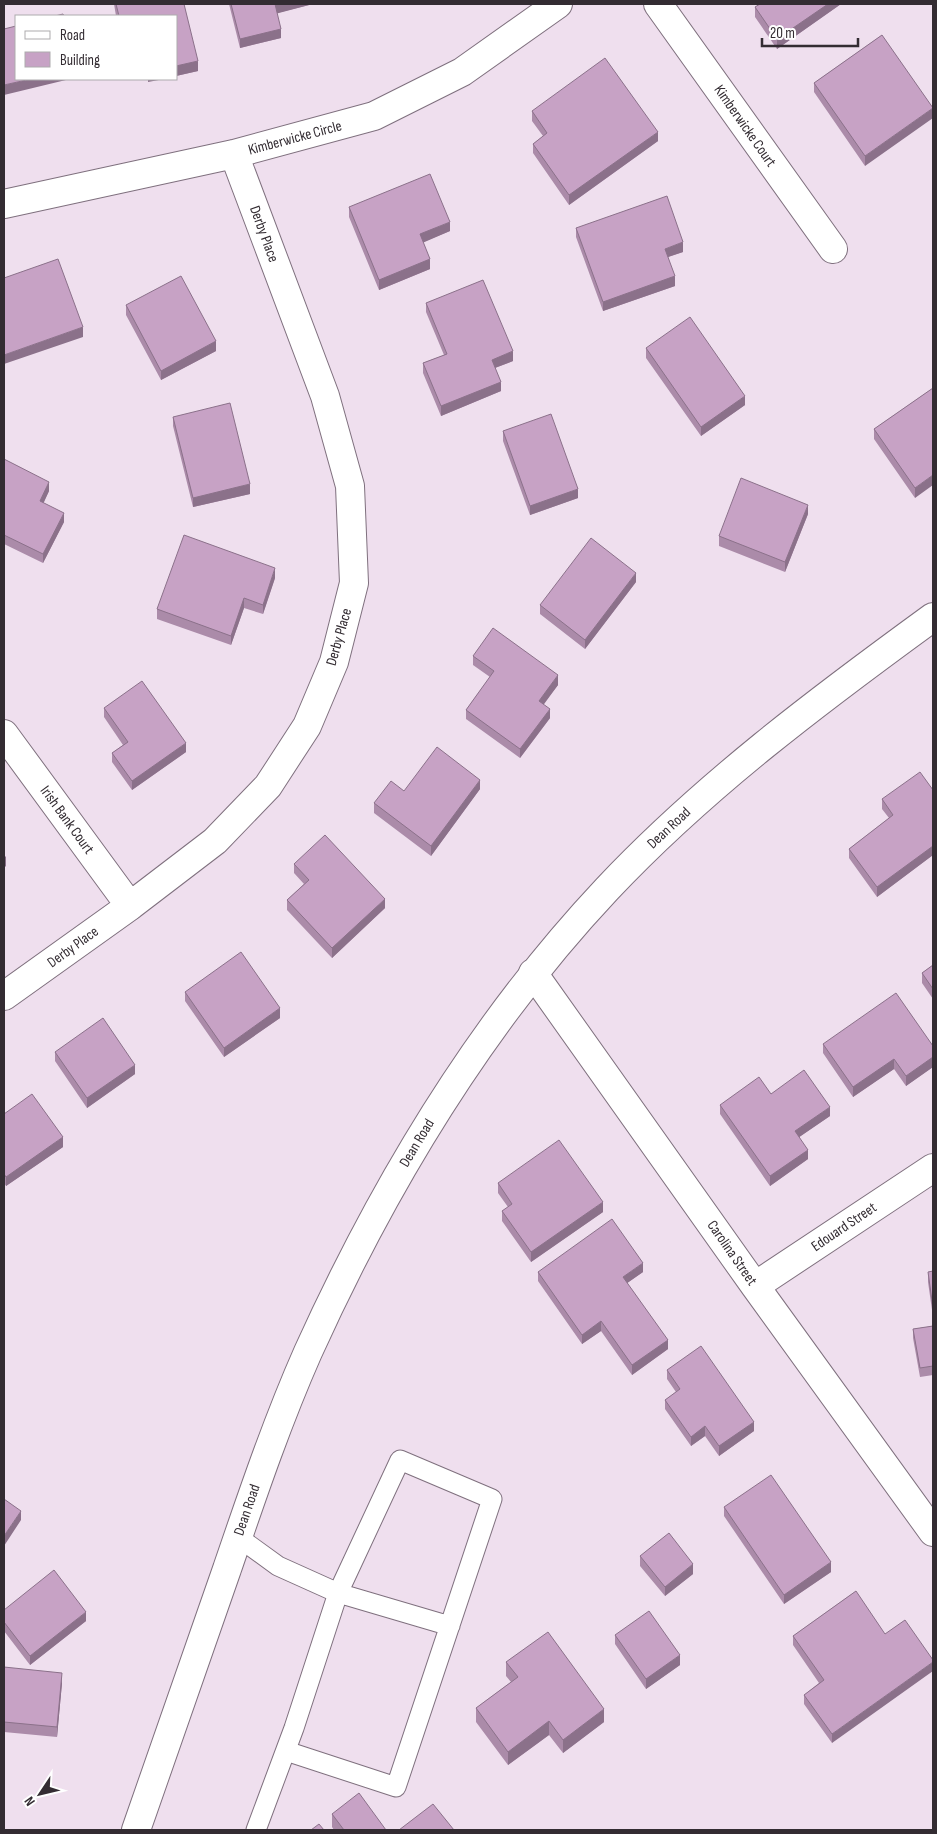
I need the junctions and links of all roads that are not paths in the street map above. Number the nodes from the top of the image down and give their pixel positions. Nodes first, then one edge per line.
1 (558, 4) edge
2 (658, 4) edge
3 (234, 154) junction
4 (4, 204) edge
5 (833, 249) dead end
6 (933, 616) edge
7 (4, 734) edge
8 (130, 906) junction
9 (533, 973) junction
10 (4, 996) edge
11 (933, 1168) edge
12 (755, 1286) junction
13 (933, 1532) edge
14 (238, 1537) junction
15 (338, 1593) junction
16 (450, 1626) junction
17 (286, 1751) junction
18 (136, 1830) edge
19 (256, 1830) edge

1 - 3 street, Kimberwicke Circle
2 - 5 street, Kimberwicke Court
3 - 4 street, Kimberwicke Circle
3 - 8 street, Derby Place
6 - 9 street, Dean Road
7 - 8 street, Irish Bank Court
8 - 10 street, Derby Place
9 - 12 street, Carolina Street
9 - 14 street, Dean Road
11 - 12 street, Edouard Street
12 - 13 street, Carolina Street
14 - 15 lane
14 - 18 street, Dean Road
15 - 16 lane
15 - 16 lane
15 - 17 lane
16 - 17 lane
17 - 19 lane

